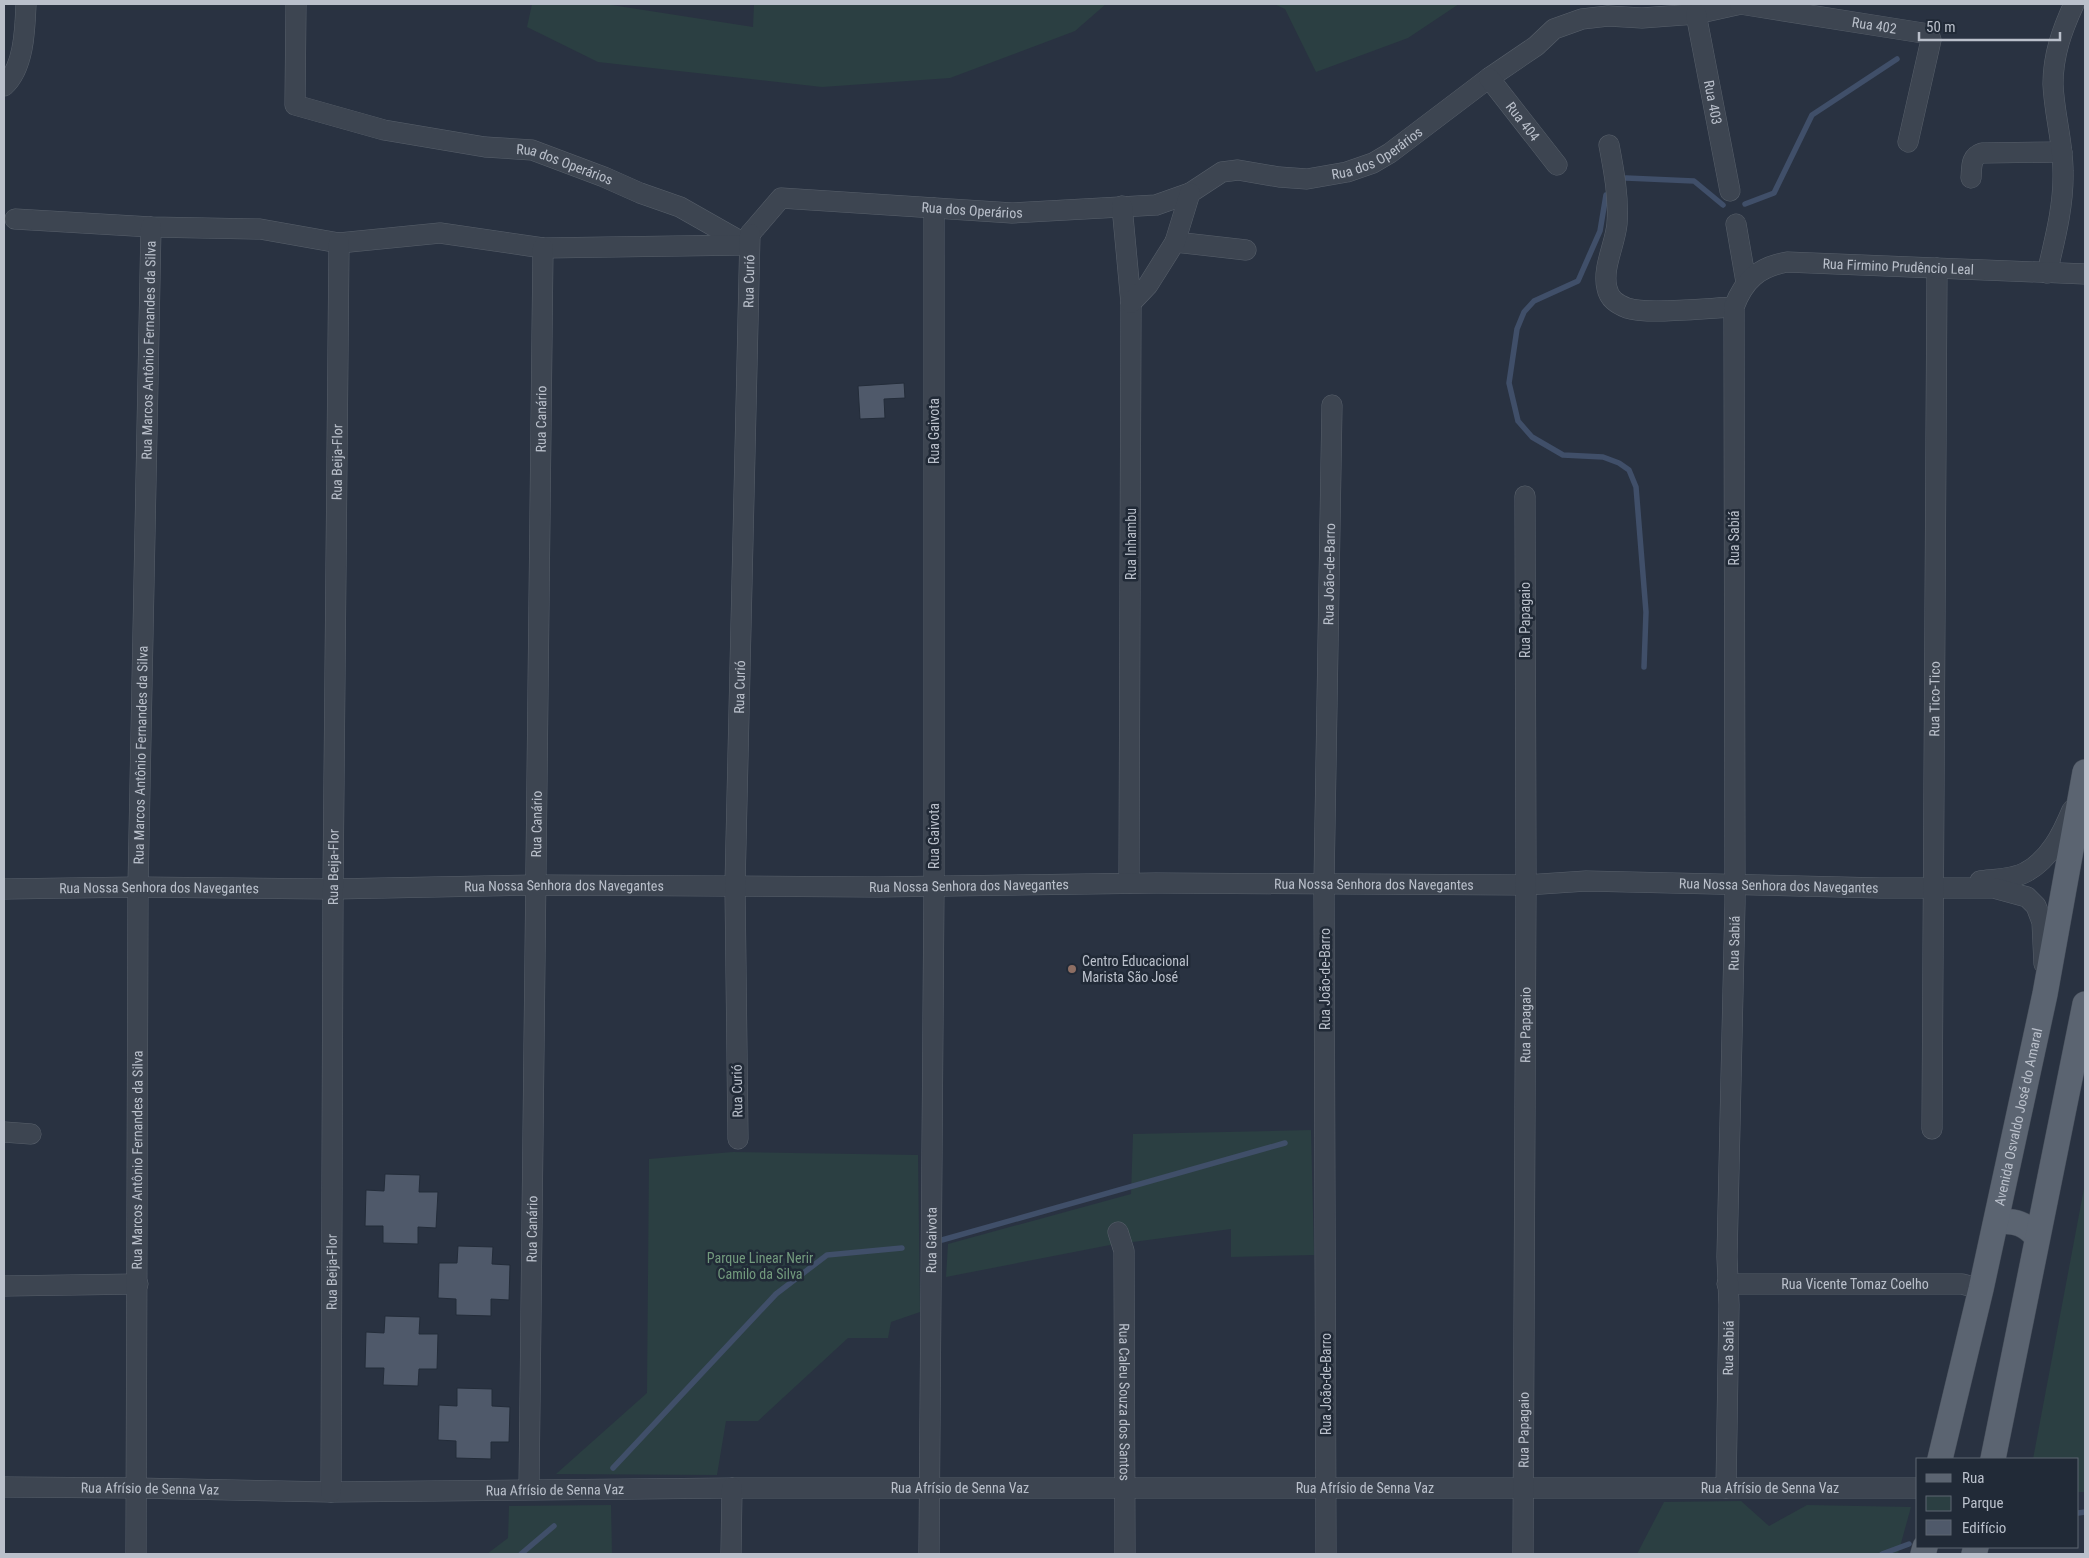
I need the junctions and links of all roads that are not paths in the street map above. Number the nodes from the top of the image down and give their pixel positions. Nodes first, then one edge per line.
1 (26, 4) edge
2 (296, 4) edge
3 (1740, 4) edge
4 (2074, 4) edge
5 (1696, 14) junction
6 (1489, 78) junction
7 (4, 86) edge
8 (1908, 142) dead end
9 (1609, 145) dead end
10 (2062, 152) junction
11 (1558, 165) dead end
12 (1971, 178) dead end
13 (1730, 191) dead end
14 (1190, 193) junction
15 (1122, 206) junction
16 (934, 208) junction
17 (15, 219) dead end
18 (1736, 224) dead end
19 (151, 227) junction
20 (748, 239) junction
21 (1175, 242) junction
22 (339, 243) junction
23 (543, 248) junction
24 (1246, 250) dead end
25 (1937, 268) junction
26 (2047, 273) junction
27 (2085, 274) edge
28 (1746, 282) junction
29 (1131, 303) junction
30 (1734, 307) junction
31 (1332, 405) dead end
32 (1525, 496) dead end
33 (2084, 777) edge
34 (1129, 883) junction
35 (1324, 884) junction
36 (536, 885) junction
37 (1526, 885) junction
38 (1734, 885) junction
39 (735, 886) junction
40 (934, 886) junction
41 (138, 887) junction
42 (1934, 887) junction
43 (333, 888) junction
44 (4, 889) edge
45 (2045, 994) junction
46 (2085, 1004) edge
47 (1932, 1129) dead end
48 (4, 1132) edge
49 (31, 1134) dead end
50 (738, 1139) dead end
51 (1995, 1226) junction
52 (1118, 1232) dead end
53 (2037, 1237) junction
54 (138, 1284) junction
55 (1727, 1284) junction
56 (4, 1286) edge
57 (1981, 1290) junction
58 (1940, 1458) edge
59 (1993, 1458) edge
60 (4, 1488) edge
61 (136, 1488) junction
62 (732, 1488) junction
63 (929, 1488) junction
64 (1125, 1488) junction
65 (1326, 1488) junction
66 (1523, 1488) junction
67 (1726, 1488) junction
68 (1916, 1488) edge
69 (529, 1489) junction
70 (331, 1492) junction
71 (136, 1554) edge
72 (731, 1554) edge
73 (929, 1554) edge
74 (1125, 1554) edge
75 (1326, 1554) edge
76 (1523, 1554) edge

1 - 7 street
2 - 20 street, Rua dos Operários
3 - 5 street, Rua dos Operários
3 - 8 street, Rua 402
4 - 10 street
5 - 6 street, Rua dos Operários
5 - 13 street, Rua 403
6 - 11 street, Rua 404
6 - 14 street, Rua dos Operários
9 - 30 street
10 - 12 street
10 - 26 street
14 - 15 street, Rua dos Operários
14 - 21 street
15 - 16 street, Rua dos Operários
15 - 29 street, Rua Inhambu
16 - 20 street, Rua dos Operários
16 - 40 street, Rua Gaivota
17 - 19 street
18 - 28 street
19 - 22 street
19 - 41 street, Rua Marcos Antônio Fernandes da Silva
20 - 23 street
20 - 39 street, Rua Curió
21 - 24 street
21 - 29 street
22 - 23 street
22 - 43 street, Rua Beija-Flor
23 - 36 street, Rua Canário
25 - 26 street, Rua Firmino Prudêncio Leal
25 - 28 street, Rua Firmino Prudêncio Leal
25 - 42 street, Rua Tico-Tico
26 - 27 street, Rua Firmino Prudêncio Leal
28 - 30 street, Rua Firmino Prudêncio Leal
29 - 34 street, Rua Inhambu
30 - 38 street, Rua Sabiá
31 - 35 street, Rua João-de-Barro
32 - 37 street, Rua Papagaio
33 - 42 street, Rua Nossa Senhora dos Navegantes
33 - 45 main road, Avenida Osvaldo José do Amaral
34 - 35 street, Rua Nossa Senhora dos Navegantes
34 - 40 street, Rua Nossa Senhora dos Navegantes
35 - 37 street, Rua Nossa Senhora dos Navegantes
35 - 65 street, Rua João-de-Barro
36 - 39 street, Rua Nossa Senhora dos Navegantes
36 - 43 street, Rua Nossa Senhora dos Navegantes
36 - 69 street, Rua Canário
37 - 38 street, Rua Nossa Senhora dos Navegantes
37 - 66 street, Rua Papagaio
38 - 42 street, Rua Nossa Senhora dos Navegantes
38 - 55 street, Rua Sabiá
39 - 40 street, Rua Nossa Senhora dos Navegantes
39 - 50 street, Rua Curió
40 - 63 street, Rua Gaivota
41 - 43 street, Rua Nossa Senhora dos Navegantes
41 - 44 street, Rua Nossa Senhora dos Navegantes
41 - 54 street, Rua Marcos Antônio Fernandes da Silva
42 - 45 street, Rua Nossa Senhora dos Navegantes
42 - 47 street, Rua Tico-Tico
43 - 70 street, Rua Beija-Flor
45 - 51 main road, Avenida Osvaldo José do Amaral
46 - 53 main road
48 - 49 street
51 - 53 main road
51 - 57 main road, Avenida Osvaldo José do Amaral
52 - 64 street, Rua Caleu Souza dos Santos
53 - 59 main road
54 - 56 street
54 - 61 street, Rua Marcos Antônio Fernandes da Silva
55 - 57 street, Rua Vicente Tomaz Coelho
55 - 67 street, Rua Sabiá
57 - 58 main road, Avenida Osvaldo José do Amaral
60 - 61 street, Rua Afrísio de Senna Vaz
61 - 70 street, Rua Afrísio de Senna Vaz
61 - 71 street, Rua Marcos Antônio Fernandes da Silva
62 - 63 street, Rua Afrísio de Senna Vaz
62 - 69 street, Rua Afrísio de Senna Vaz
62 - 72 street
63 - 64 street, Rua Afrísio de Senna Vaz
63 - 73 street, Rua Gaivota
64 - 65 street, Rua Afrísio de Senna Vaz
64 - 74 street, Rua Caleu Souza dos Santos
65 - 66 street, Rua Afrísio de Senna Vaz
65 - 75 street, Rua João-de-Barro
66 - 67 street, Rua Afrísio de Senna Vaz
66 - 76 street, Rua Papagaio
67 - 68 street, Rua Afrísio de Senna Vaz
69 - 70 street, Rua Afrísio de Senna Vaz

